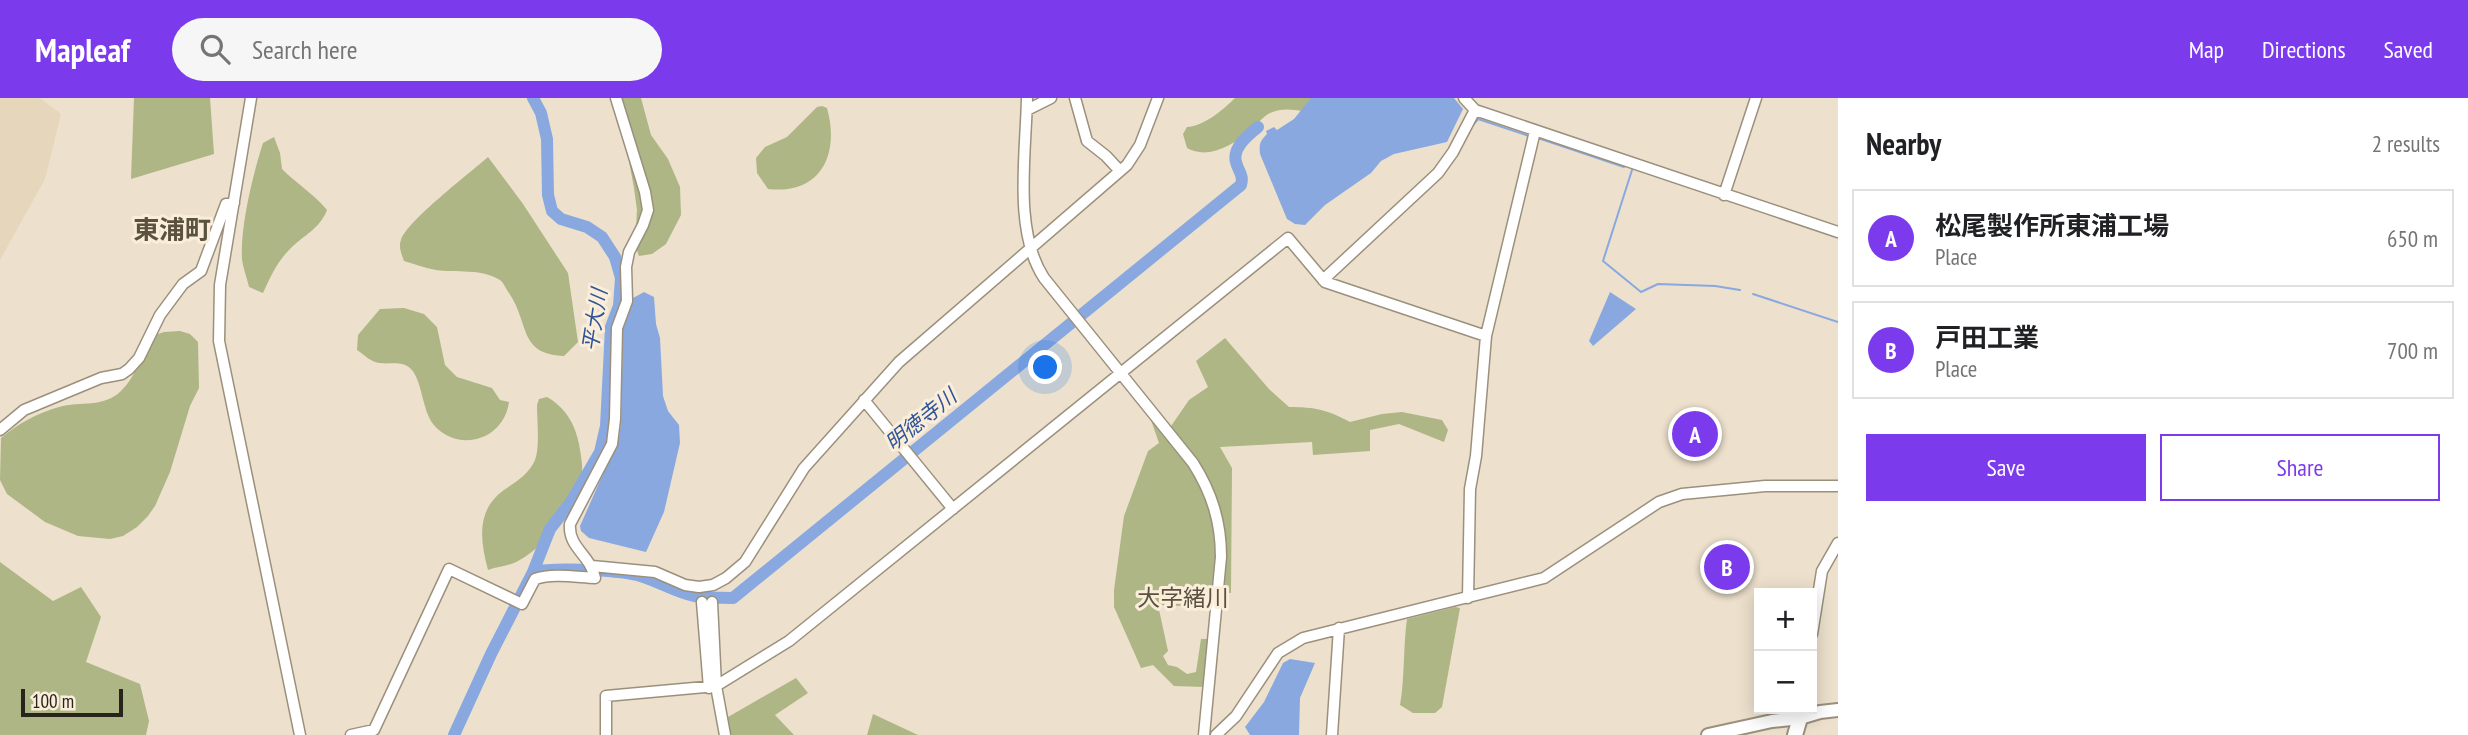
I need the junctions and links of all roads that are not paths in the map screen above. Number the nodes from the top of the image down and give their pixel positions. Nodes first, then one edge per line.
1 (251, 98) edge
2 (616, 98) edge
3 (1027, 98) edge
4 (1051, 98) edge
5 (1075, 98) edge
6 (1158, 98) edge
7 (1464, 98) edge
8 (1756, 98) edge
9 (1027, 110) junction
10 (1475, 110) junction
11 (1535, 131) junction
12 (1120, 171) junction
13 (1724, 195) junction
14 (234, 203) junction
15 (1838, 232) edge
16 (1029, 249) junction
17 (1323, 280) junction
18 (1486, 336) junction
19 (1121, 372) junction
20 (864, 400) junction
21 (0, 430) edge
22 (1838, 486) edge
23 (953, 509) junction
24 (1838, 543) edge
25 (592, 566) junction
26 (1468, 598) junction
27 (707, 602) dead end
28 (1817, 602) edge
29 (1339, 628) junction
30 (712, 687) junction
31 (1838, 710) edge
32 (1817, 712) edge
33 (1797, 714) edge
34 (1801, 714) edge
35 (1801, 714) edge
36 (300, 735) edge
37 (351, 735) edge
38 (606, 735) edge
39 (724, 735) edge
40 (1204, 735) edge
41 (1216, 735) edge
42 (1332, 735) edge
43 (1708, 735) edge
44 (1795, 735) edge
45 (1802, 735) edge

1 - 14 street
2 - 25 street
3 - 9 street
4 - 9 street
5 - 12 street
6 - 12 street
7 - 10 street
8 - 13 street
9 - 16 street
10 - 11 street
10 - 17 street
11 - 13 street
11 - 18 street
12 - 16 street
13 - 15 street
14 - 21 street
14 - 36 street
16 - 19 street
16 - 20 street
17 - 18 street
17 - 19 street
18 - 26 street
19 - 23 street
19 - 40 street
20 - 23 street
20 - 25 street
22 - 26 street
23 - 30 street
24 - 28 street
25 - 37 street
26 - 29 street
27 - 30 street
29 - 41 street
29 - 42 street
30 - 38 street
30 - 39 street
31 - 32 main road
33 - 43 main road
34 - 44 highway
35 - 45 highway

